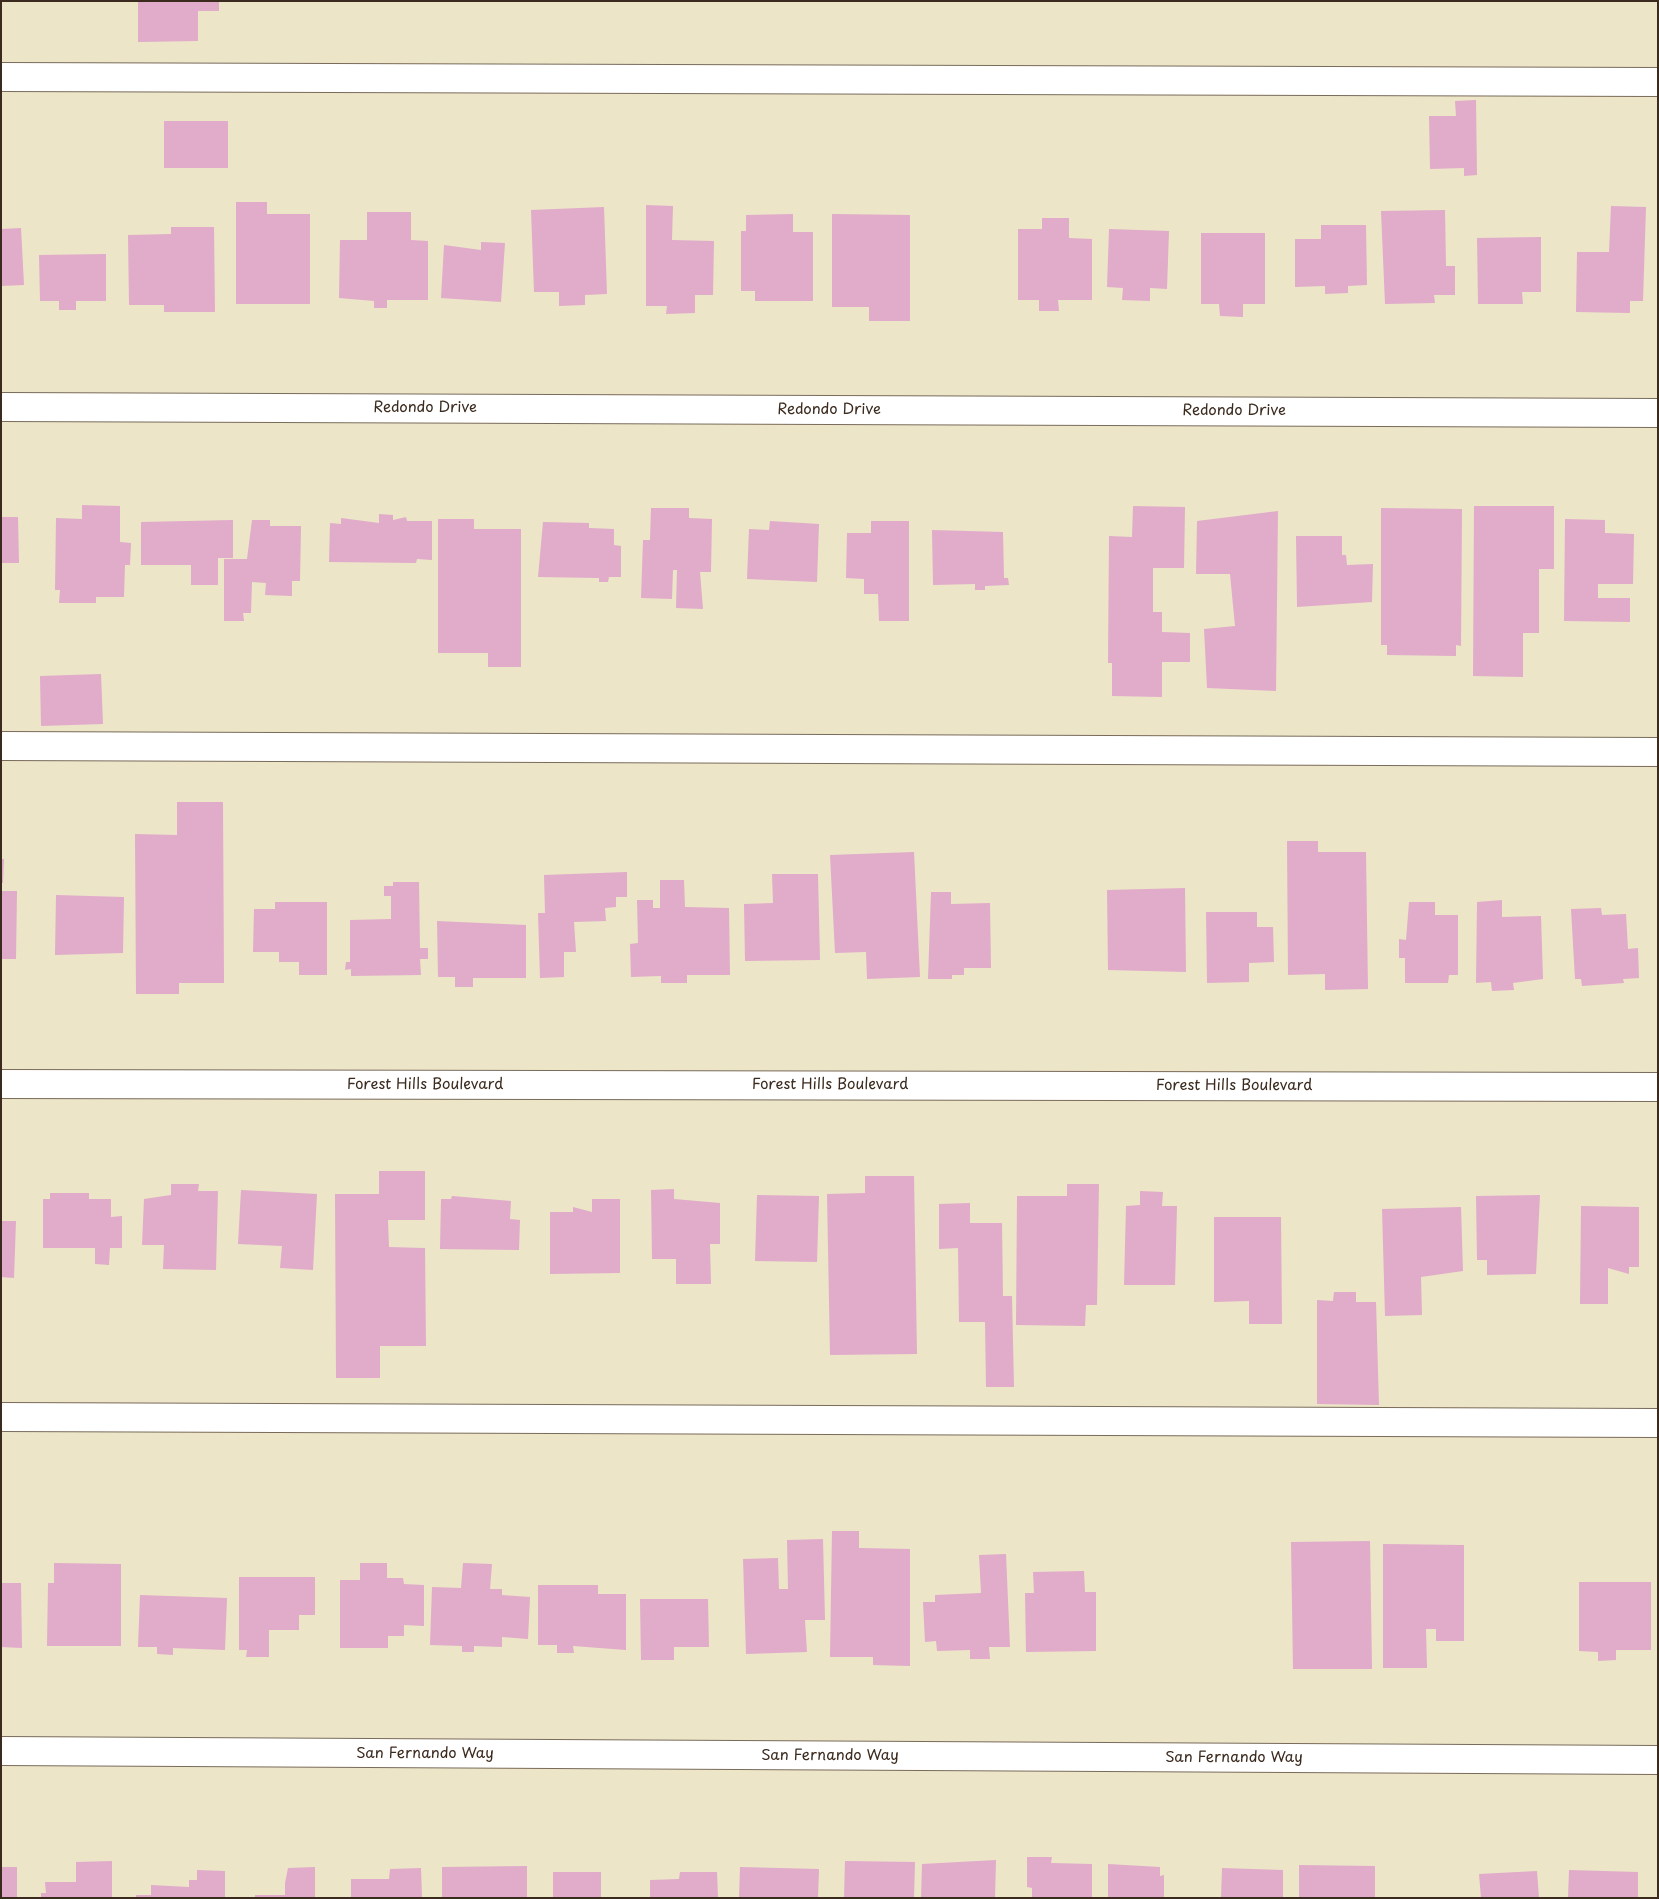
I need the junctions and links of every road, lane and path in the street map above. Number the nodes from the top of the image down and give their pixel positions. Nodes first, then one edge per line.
1 (1, 77) edge
2 (1658, 82) edge
3 (1, 407) edge
4 (1658, 413) edge
5 (1, 746) edge
6 (1658, 752) edge
7 (1, 1084) edge
8 (1658, 1087) edge
9 (1, 1417) edge
10 (1658, 1423) edge
11 (1, 1751) edge
12 (1658, 1760) edge

1 - 2 street
3 - 4 street, Redondo Drive
5 - 6 street
7 - 8 street, Forest Hills Boulevard
9 - 10 street
11 - 12 street, San Fernando Way

